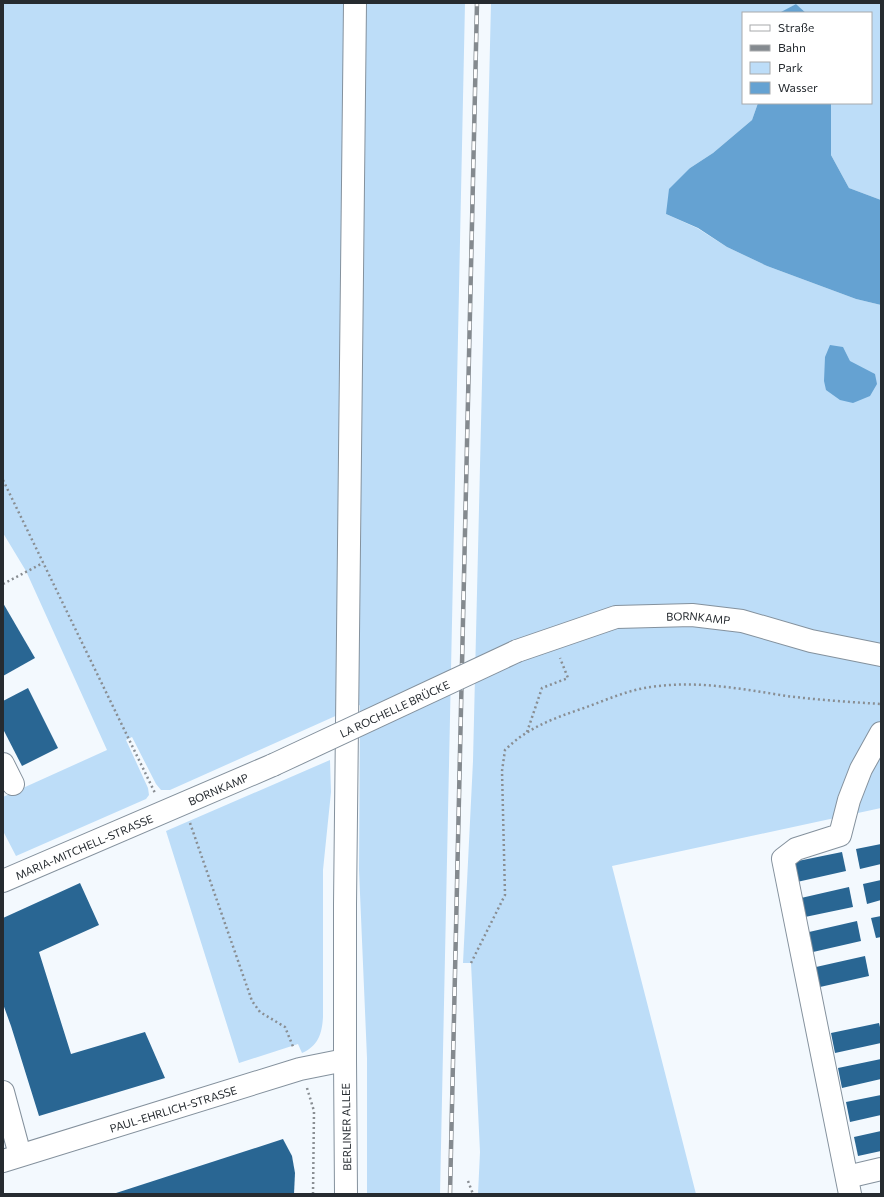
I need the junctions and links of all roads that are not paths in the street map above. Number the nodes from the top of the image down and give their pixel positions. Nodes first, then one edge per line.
1 (355, 3) edge
2 (517, 651) joint
3 (881, 655) edge
4 (881, 733) edge
5 (3, 764) edge
6 (273, 764) joint
7 (13, 784) dead end
8 (164, 811) joint
9 (3, 881) edge
10 (345, 1060) junction
11 (3, 1092) edge
12 (12, 1158) edge
13 (881, 1169) edge
14 (849, 1185) edge
15 (346, 1194) edge

1 - 10 street, BERLINER ALLEE
2 - 3 street, BORNKAMP
2 - 6 street, LA ROCHELLE BRÜCKE, bridge
4 - 14 street
5 - 7 street
6 - 8 street, BORNKAMP
8 - 9 street, MARIA-MITCHELL-STRASSE
10 - 12 street, PAUL-EHRLICH-STRASSE
10 - 15 street, BERLINER ALLEE
11 - 12 street
13 - 14 street

